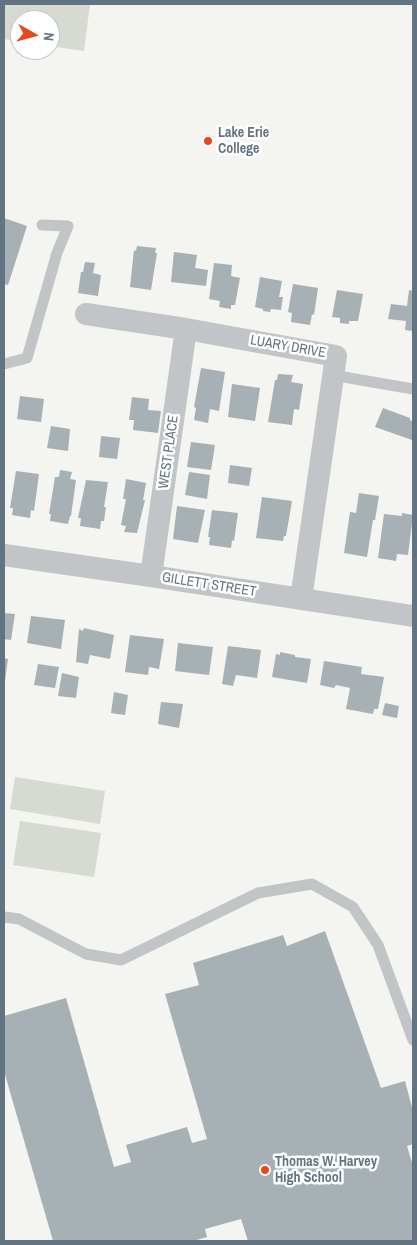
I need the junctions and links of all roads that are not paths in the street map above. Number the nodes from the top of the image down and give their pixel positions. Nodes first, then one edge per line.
1 (42, 225) dead end
2 (86, 314) dead end
3 (186, 329) junction
4 (4, 364) edge
5 (332, 375) junction
6 (413, 389) edge
7 (4, 555) edge
8 (151, 576) junction
9 (301, 599) junction
10 (413, 616) edge
11 (4, 917) edge
12 (413, 1040) edge

1 - 4 lane
2 - 3 street, LUARY DRIVE
3 - 5 street, LUARY DRIVE
3 - 8 street, WEST PLACE
5 - 6 lane
5 - 9 street, LUARY DRIVE
7 - 8 street, GILLETT STREET
8 - 9 street, GILLETT STREET
9 - 10 street, GILLETT STREET
11 - 12 lane

